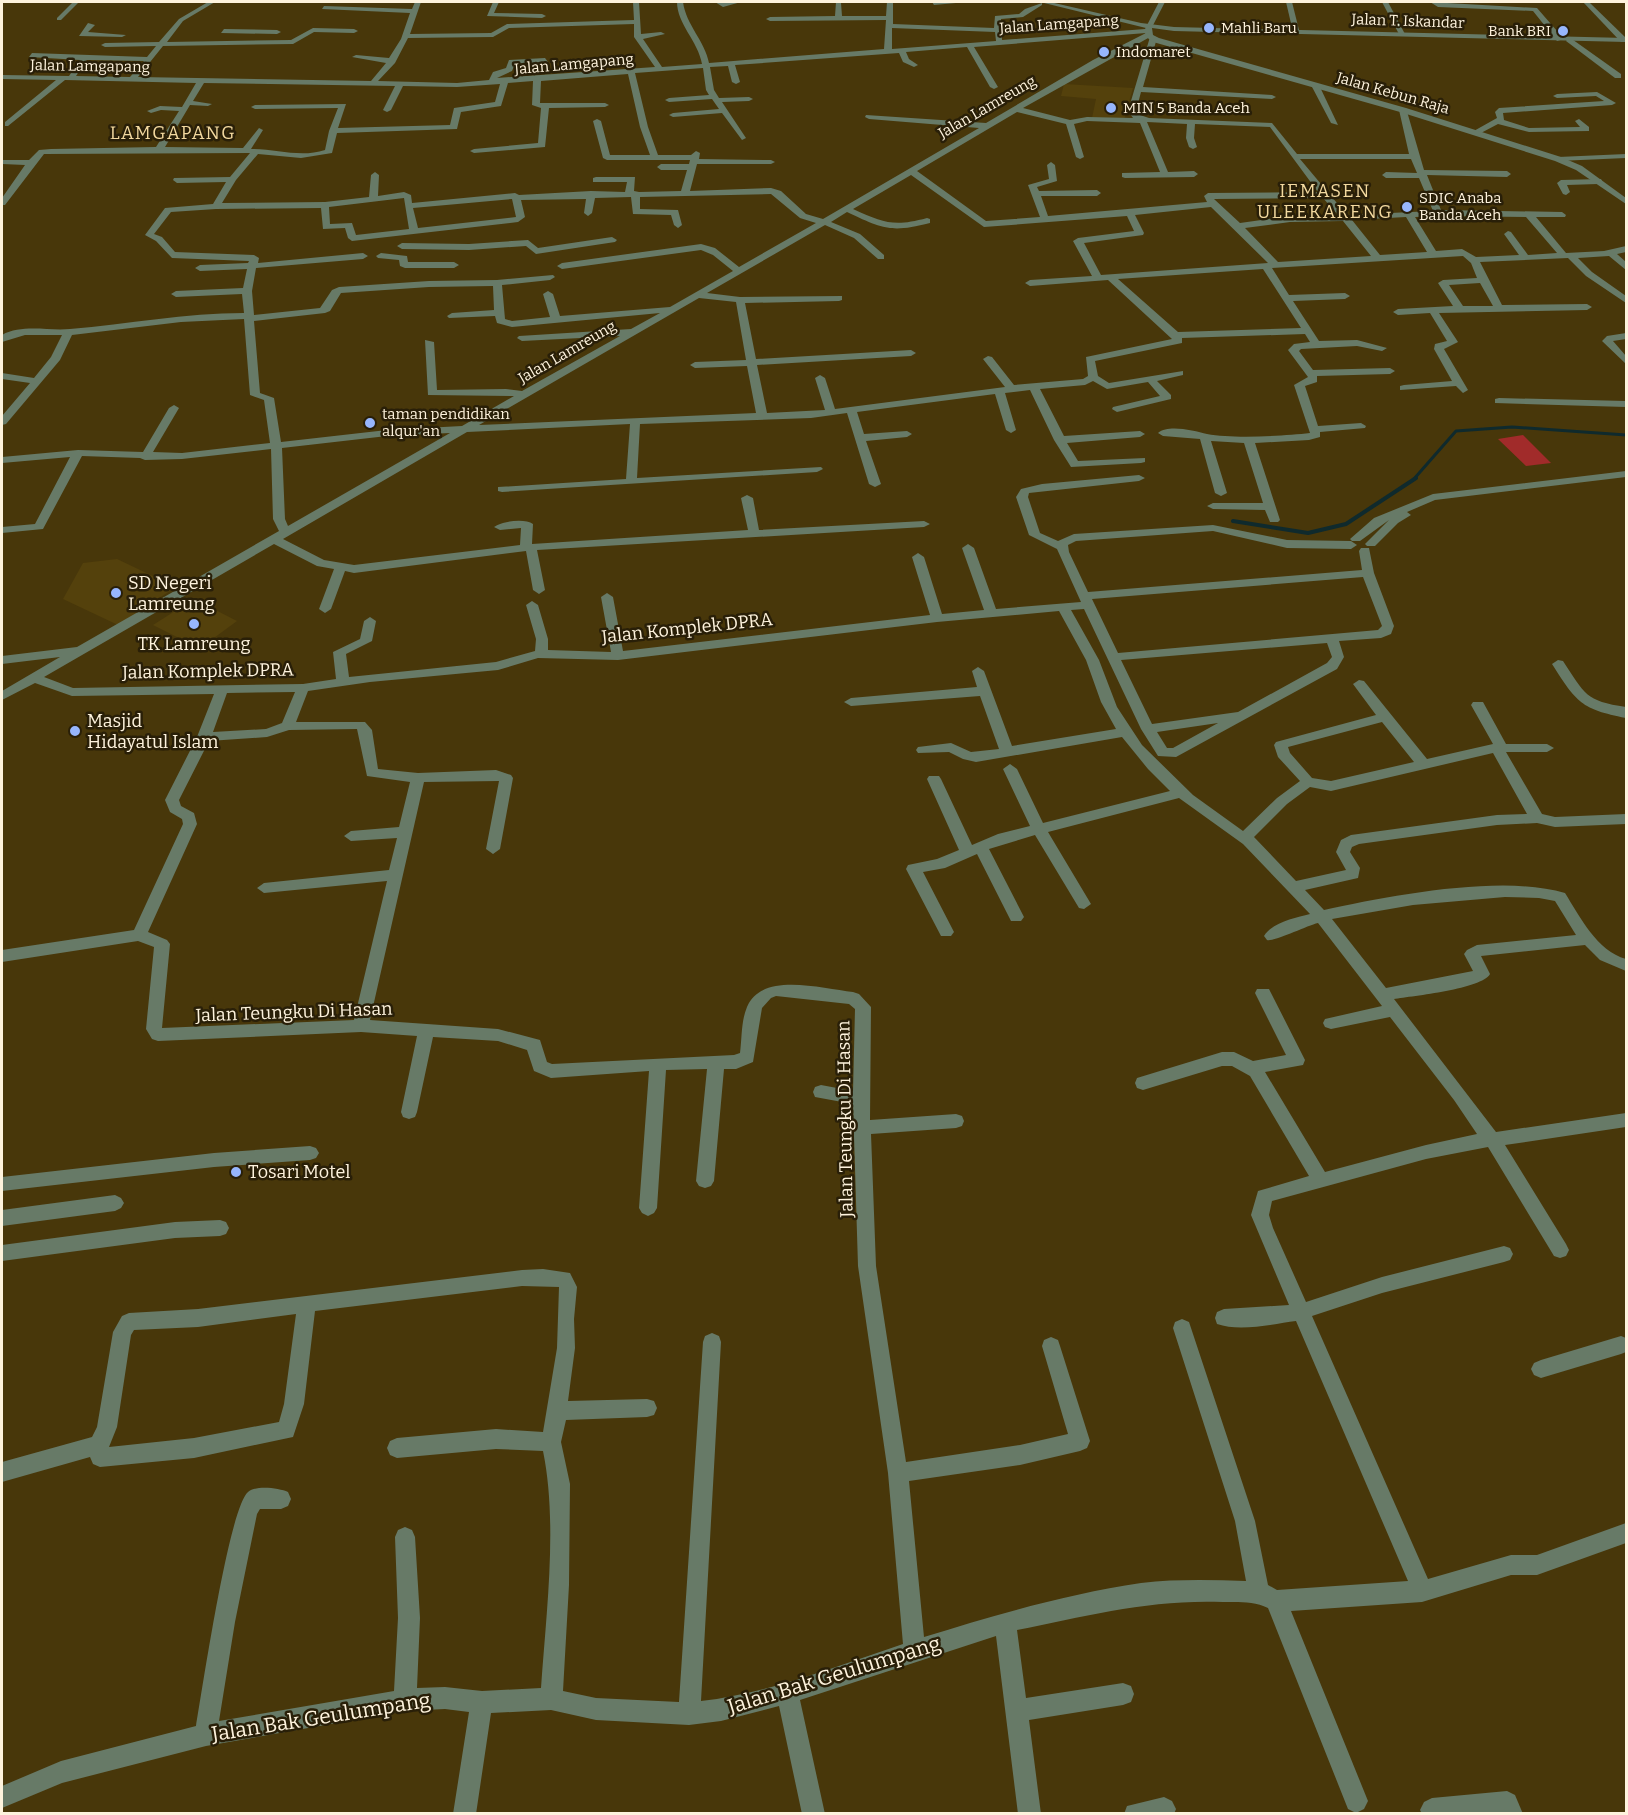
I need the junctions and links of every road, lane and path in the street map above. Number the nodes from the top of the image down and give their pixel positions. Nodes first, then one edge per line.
1 (76, 2) edge
2 (212, 2) edge
3 (418, 2) edge
4 (496, 2) edge
5 (636, 2) edge
6 (680, 2) edge
7 (718, 2) edge
8 (738, 2) edge
9 (890, 2) edge
10 (964, 2) edge
11 (1038, 2) edge
12 (1162, 2) edge
13 (1289, 2) edge
14 (1385, 2) edge
15 (1433, 2) edge
16 (1586, 2) edge
17 (934, 3) edge
18 (324, 9) dead end
19 (816, 9) dead end
20 (862, 9) dead end
21 (838, 10) edge
22 (414, 11) junction
23 (552, 15) dead end
24 (854, 18) junction
25 (771, 19) dead end
26 (59, 20) dead end
27 (636, 22) junction
28 (890, 22) junction
29 (91, 25) dead end
30 (463, 27) dead end
31 (410, 28) junction
32 (788, 28) dead end
33 (996, 30) junction
34 (224, 31) dead end
35 (354, 31) dead end
36 (1150, 32) junction
37 (1298, 32) junction
38 (661, 34) dead end
39 (1403, 34) junction
40 (170, 36) junction
41 (406, 36) junction
42 (639, 37) junction
43 (1560, 39) junction
44 (1569, 39) junction
45 (1625, 40) edge
46 (1000, 42) junction
47 (271, 43) junction
48 (105, 45) dead end
49 (162, 45) junction
50 (969, 45) junction
51 (902, 50) junction
52 (888, 51) junction
53 (32, 55) dead end
54 (356, 57) dead end
55 (85, 58) junction
56 (150, 59) junction
57 (545, 60) dead end
58 (392, 61) junction
59 (731, 64) junction
60 (914, 65) dead end
61 (707, 66) junction
62 (661, 70) junction
63 (631, 72) junction
64 (1618, 76) dead end
65 (2, 77) edge
66 (67, 78) junction
67 (132, 80) junction
68 (201, 81) junction
69 (537, 81) junction
70 (374, 82) junction
71 (736, 82) dead end
72 (504, 83) junction
73 (400, 84) junction
74 (1315, 85) junction
75 (994, 87) dead end
76 (1138, 89) junction
77 (1557, 96) dead end
78 (317, 97) dead end
79 (1272, 97) dead end
80 (716, 98) junction
81 (749, 99) dead end
82 (669, 100) dead end
83 (208, 104) dead end
84 (312, 105) junction
85 (604, 105) dead end
86 (186, 106) junction
87 (545, 106) junction
88 (255, 107) dead end
89 (1016, 109) junction
90 (387, 110) dead end
91 (1403, 110) junction
92 (152, 111) dead end
93 (723, 111) junction
94 (674, 115) dead end
95 (869, 117) dead end
96 (1142, 120) junction
97 (597, 121) dead end
98 (1498, 121) junction
99 (1580, 121) dead end
100 (1070, 122) junction
101 (1191, 122) junction
102 (1335, 123) dead end
103 (8, 124) dead end
104 (988, 126) junction
105 (1586, 129) junction
106 (259, 130) dead end
107 (333, 131) junction
108 (1476, 132) junction
109 (742, 138) dead end
110 (1595, 138) dead end
111 (1193, 147) dead end
112 (176, 149) junction
113 (159, 150) junction
114 (246, 151) junction
115 (256, 151) junction
116 (474, 151) dead end
117 (654, 156) junction
118 (1293, 156) junction
119 (1414, 156) junction
120 (1626, 156) edge
121 (1080, 157) dead end
122 (695, 159) junction
123 (1558, 159) junction
124 (2, 162) edge
125 (165, 162) dead end
126 (771, 162) dead end
127 (31, 163) junction
128 (1051, 165) dead end
129 (661, 167) dead end
130 (910, 171) junction
131 (1194, 174) dead end
132 (1423, 174) junction
133 (1507, 174) dead end
134 (375, 175) dead end
135 (1125, 175) dead end
136 (1165, 175) junction
137 (1386, 175) dead end
138 (231, 179) junction
139 (177, 180) dead end
140 (596, 180) dead end
141 (1598, 181) junction
142 (1566, 192) dead end
143 (632, 193) junction
144 (685, 193) junction
145 (591, 194) junction
146 (1035, 194) junction
147 (1097, 194) dead end
148 (1324, 195) junction
149 (3, 198) edge
150 (516, 198) junction
151 (373, 199) junction
152 (1626, 202) edge
153 (1213, 204) junction
154 (325, 205) junction
155 (216, 206) junction
156 (408, 206) junction
157 (158, 209) dead end
158 (847, 209) junction
159 (168, 210) junction
160 (588, 213) dead end
161 (1129, 213) junction
162 (1438, 213) junction
163 (1529, 215) junction
164 (1562, 215) dead end
165 (1410, 216) junction
166 (1345, 218) junction
167 (1045, 219) junction
168 (927, 221) dead end
169 (824, 222) junction
170 (678, 225) dead end
171 (1238, 226) junction
172 (410, 232) junction
173 (1508, 234) dead end
174 (612, 240) dead end
175 (402, 246) junction
176 (1626, 249) edge
177 (1611, 254) junction
178 (1434, 255) junction
179 (1567, 255) junction
180 (363, 256) dead end
181 (381, 256) dead end
182 (1524, 256) junction
183 (399, 257) junction
184 (882, 257) dead end
185 (1378, 258) junction
186 (1474, 260) junction
187 (454, 265) dead end
188 (1270, 265) junction
189 (562, 266) dead end
190 (253, 267) junction
191 (1626, 267) edge
192 (200, 268) dead end
193 (740, 271) junction
194 (1097, 276) junction
195 (550, 277) dead end
196 (1110, 277) junction
197 (1483, 280) junction
198 (497, 283) junction
199 (1030, 283) dead end
200 (247, 291) junction
201 (176, 294) dead end
202 (548, 294) dead end
203 (697, 295) junction
204 (1346, 296) dead end
205 (839, 297) dead end
206 (1286, 298) junction
207 (740, 300) junction
208 (1626, 300) edge
209 (1587, 307) dead end
210 (674, 308) junction
211 (1499, 308) junction
212 (1460, 309) junction
213 (1434, 310) junction
214 (1398, 312) dead end
215 (498, 313) junction
216 (452, 316) dead end
217 (249, 317) junction
218 (556, 320) junction
219 (635, 331) junction
220 (1307, 331) junction
221 (68, 332) junction
222 (1626, 336) edge
223 (522, 338) dead end
224 (2, 339) edge
225 (1173, 340) junction
226 (429, 342) dead end
227 (1316, 344) junction
228 (1382, 348) dead end
229 (911, 353) dead end
230 (988, 359) dead end
231 (1626, 360) edge
232 (750, 362) junction
233 (695, 365) dead end
234 (1390, 371) dead end
235 (1179, 373) dead end
236 (1309, 373) junction
237 (2, 376) edge
238 (820, 378) dead end
239 (1093, 378) junction
240 (1150, 379) junction
241 (37, 381) junction
242 (1034, 386) junction
243 (1404, 388) dead end
244 (1005, 389) junction
245 (525, 395) junction
246 (1500, 401) dead end
247 (1626, 404) edge
248 (174, 408) dead end
249 (851, 410) junction
250 (1117, 410) dead end
251 (831, 413) junction
252 (762, 416) junction
253 (2, 422) edge
254 (635, 422) junction
255 (1361, 426) dead end
256 (1315, 429) junction
257 (1011, 430) dead end
258 (463, 432) junction
259 (907, 434) dead end
260 (1140, 434) dead end
261 (1163, 434) dead end
262 (1205, 437) junction
263 (860, 438) junction
264 (1059, 440) junction
265 (1250, 440) junction
266 (276, 445) junction
267 (78, 453) junction
268 (145, 457) junction
269 (2, 460) edge
270 (1141, 460) dead end
271 (817, 469) dead end
272 (1626, 474) edge
273 (1140, 478) dead end
274 (1600, 479) junction
275 (1626, 479) edge
276 (631, 482) junction
277 (875, 484) dead end
278 (502, 489) dead end
279 (1221, 493) dead end
280 (1478, 493) junction
281 (747, 498) dead end
282 (1213, 506) dead end
283 (1269, 507) junction
284 (1274, 520) dead end
285 (924, 524) dead end
286 (500, 527) dead end
287 (2, 530) edge
288 (754, 533) junction
289 (281, 537) junction
290 (1354, 542) junction
291 (1061, 547) junction
292 (1368, 547) junction
293 (529, 548) junction
294 (968, 548) dead end
295 (918, 557) dead end
296 (340, 568) junction
297 (1368, 573) junction
298 (539, 590) dead end
299 (608, 597) dead end
300 (1087, 600) junction
301 (532, 605) dead end
302 (1063, 607) junction
303 (325, 609) dead end
304 (991, 613) junction
305 (937, 618) junction
306 (370, 621) dead end
307 (1331, 637) junction
308 (84, 650) junction
309 (541, 652) junction
310 (618, 656) junction
311 (1113, 657) junction
312 (2, 660) edge
313 (1558, 664) dead end
314 (978, 671) dead end
315 (34, 678) junction
316 (343, 681) junction
317 (1359, 684) dead end
318 (223, 688) junction
319 (303, 688) junction
320 (985, 691) junction
321 (2, 696) edge
322 (851, 702) dead end
323 (1478, 705) dead end
324 (1626, 712) edge
325 (1249, 714) junction
326 (1383, 717) junction
327 (288, 726) junction
328 (1148, 729) junction
329 (1125, 732) junction
330 (204, 737) junction
331 (1499, 748) junction
332 (1547, 748) dead end
333 (923, 750) dead end
334 (1007, 752) junction
335 (1423, 764) junction
336 (1010, 769) dead end
337 (418, 778) junction
338 (934, 779) dead end
339 (1308, 782) junction
340 (1181, 793) junction
341 (1537, 818) junction
342 (1626, 819) edge
343 (1039, 829) junction
344 (406, 832) junction
345 (351, 836) dead end
346 (1247, 840) junction
347 (493, 849) dead end
348 (974, 850) junction
349 (397, 875) junction
350 (1294, 887) junction
351 (264, 888) dead end
352 (1084, 904) dead end
353 (1321, 916) junction
354 (1016, 917) dead end
355 (946, 932) dead end
356 (139, 935) junction
357 (1272, 936) dead end
358 (1588, 939) junction
359 (2, 956) edge
360 (1626, 965) edge
361 (1263, 993) dead end
362 (1383, 995) junction
363 (1393, 1010) junction
364 (1331, 1023) dead end
365 (361, 1026) junction
366 (427, 1029) junction
367 (716, 1063) junction
368 (658, 1064) junction
369 (1253, 1068) junction
370 (1143, 1083) dead end
371 (821, 1092) dead end
372 (861, 1099) junction
373 (410, 1112) dead end
374 (1626, 1120) edge
375 (956, 1121) dead end
376 (863, 1127) junction
377 (1493, 1140) junction
378 (310, 1153) dead end
379 (1320, 1179) junction
380 (705, 1181) dead end
381 (2, 1184) edge
382 (115, 1203) dead end
383 (648, 1208) dead end
384 (2, 1218) edge
385 (220, 1228) dead end
386 (1560, 1250) dead end
387 (2, 1253) edge
388 (1504, 1254) dead end
389 (307, 1304) junction
390 (1300, 1312) junction
391 (1224, 1318) dead end
392 (1182, 1328) dead end
393 (712, 1342) dead end
394 (1625, 1345) edge
395 (1051, 1346) dead end
396 (1541, 1369) dead end
397 (646, 1408) dead end
398 (558, 1411) junction
399 (551, 1442) junction
400 (99, 1445) junction
401 (397, 1448) dead end
402 (2, 1472) edge
403 (898, 1473) junction
404 (281, 1499) dead end
405 (1626, 1534) edge
406 (405, 1537) dead end
407 (1422, 1590) junction
408 (1267, 1597) junction
409 (1005, 1622) junction
410 (915, 1653) junction
411 (787, 1693) junction
412 (1122, 1694) dead end
413 (551, 1699) junction
414 (405, 1700) junction
415 (482, 1702) junction
416 (1017, 1711) junction
417 (689, 1714) junction
418 (206, 1736) junction
419 (2, 1797) edge
420 (1356, 1801) dead end
421 (1164, 1809) dead end
422 (1432, 1810) dead end
423 (464, 1814) edge
424 (814, 1814) edge
425 (1030, 1814) edge
426 (1135, 1814) edge
427 (1512, 1814) edge

1 - 26 street
2 - 40 street
3 - 22 street
4 - 23 street
5 - 27 street
6 - 61 street
7 - 8 street
9 - 28 street
10 - 17 street
11 - 33 street
11 - 36 street, Jalan T. Iskandar
12 - 36 street
13 - 37 street
14 - 39 street
15 - 43 street
16 - 45 street
18 - 22 street
19 - 21 street
20 - 21 street
21 - 24 street
21 - 25 street
22 - 31 street
24 - 28 street
24 - 32 street
27 - 41 street
27 - 42 street
28 - 33 street
28 - 52 street
29 - 40 street
30 - 31 street
31 - 41 street
33 - 46 street
34 - 47 street
35 - 47 street
36 - 37 street, Jalan T. Iskandar
36 - 46 street, Jalan Lamgapang
36 - 74 street, Jalan Kebun Raja
36 - 76 street
36 - 89 street, Jalan Lamreung
37 - 39 street, Jalan T. Iskandar
38 - 42 street
39 - 43 street, Jalan T. Iskandar
40 - 49 street
41 - 58 street
42 - 62 street
43 - 44 street, Jalan T. Iskandar
44 - 45 street, Jalan T. Iskandar
44 - 64 street
46 - 50 street, Jalan Lamgapang
47 - 49 street
48 - 49 street
49 - 56 street
50 - 51 street, Jalan Lamgapang
50 - 75 street
51 - 52 street, Jalan Lamgapang
51 - 60 street
52 - 59 street, Jalan Lamgapang
53 - 55 street
54 - 58 street
55 - 56 street
55 - 66 street
56 - 67 street
57 - 72 street
58 - 70 street
59 - 61 street, Jalan Lamgapang
59 - 71 street
61 - 62 street, Jalan Lamgapang
61 - 80 street
62 - 63 street, Jalan Lamgapang
63 - 69 street, Jalan Lamgapang
63 - 117 street
65 - 66 street, Jalan Lamgapang
66 - 67 street, Jalan Lamgapang
66 - 103 street
67 - 68 street, Jalan Lamgapang
68 - 70 street, Jalan Lamgapang
68 - 86 street
68 - 113 street
69 - 72 street, Jalan Lamgapang
69 - 87 street
70 - 73 street, Jalan Lamgapang
72 - 73 street, Jalan Lamgapang
72 - 107 street
73 - 90 street
74 - 91 street, Jalan Kebun Raja
74 - 102 street
76 - 79 street
76 - 96 street
77 - 98 street
78 - 84 street
80 - 81 street
80 - 82 street
80 - 93 street
83 - 86 street
84 - 88 street
84 - 107 street
85 - 87 street
86 - 92 street
86 - 113 street
87 - 116 street
89 - 100 street
89 - 104 street, Jalan Lamreung
91 - 108 street, Jalan Kebun Raja
91 - 119 street
93 - 94 street
93 - 109 street
95 - 104 street
96 - 100 street
96 - 101 street
96 - 136 street
97 - 117 street
98 - 105 street
98 - 108 street
99 - 105 street
100 - 121 street
101 - 111 street
101 - 118 street
104 - 130 street, Jalan Lamreung
105 - 110 street
106 - 114 street
107 - 115 street
108 - 123 street, Jalan Kebun Raja
112 - 113 street
112 - 114 street
112 - 125 street
113 - 127 street
114 - 115 street
115 - 138 street
117 - 122 street
118 - 119 street
118 - 148 street
119 - 132 street
120 - 123 street
122 - 126 street
122 - 129 street
122 - 144 street
123 - 141 street, Jalan Kebun Raja
124 - 127 street
127 - 149 street
128 - 146 street
130 - 158 street, Jalan Lamreung
130 - 167 street
131 - 136 street
132 - 133 street
132 - 137 street
132 - 162 street
134 - 151 street
135 - 136 street
138 - 139 street
138 - 155 street
140 - 143 street
141 - 142 street
141 - 152 street, Jalan Kebun Raja
143 - 144 street
143 - 145 street
143 - 170 street
144 - 169 street
145 - 150 street
145 - 160 street
146 - 147 street
146 - 167 street
148 - 153 street
148 - 166 street
150 - 156 street
150 - 172 street
151 - 154 street
151 - 156 street
153 - 161 street
153 - 171 street
154 - 155 street
154 - 172 street
155 - 159 street
156 - 172 street
157 - 159 street
158 - 168 street
158 - 169 street, Jalan Lamreung
159 - 190 street
161 - 167 street
161 - 194 street
162 - 163 street
162 - 165 street
163 - 164 street
163 - 179 street
165 - 166 street
165 - 178 street
166 - 171 street
166 - 185 street
169 - 184 street
169 - 193 street, Jalan Lamreung
171 - 188 street
172 - 175 street
173 - 182 street
174 - 175 street
175 - 183 street
176 - 177 street
177 - 179 street
177 - 191 street
178 - 185 street
178 - 186 street
179 - 182 street
179 - 208 street
180 - 190 street
181 - 183 street
182 - 186 street
183 - 187 street
185 - 188 street
186 - 197 street
188 - 196 street
188 - 206 street
189 - 193 street
190 - 192 street
190 - 200 street
193 - 203 street, Jalan Lamreung
194 - 196 street
194 - 199 street
195 - 198 street
196 - 225 street
197 - 211 street
197 - 212 street
198 - 215 street
198 - 217 street
200 - 201 street
200 - 217 street
202 - 218 street
203 - 207 street
203 - 210 street, Jalan Lamreung
204 - 206 street
205 - 207 street
206 - 220 street
207 - 232 street
209 - 211 street
210 - 218 street
210 - 219 street, Jalan Lamreung
211 - 212 street
212 - 213 street
213 - 214 street
213 - 243 street
215 - 216 street
215 - 218 street
217 - 221 street
217 - 266 street
219 - 223 street
219 - 245 street, Jalan Lamreung
220 - 225 street
220 - 227 street
221 - 224 street
221 - 241 street
222 - 231 street
225 - 239 street
226 - 245 street
227 - 228 street
227 - 236 street
229 - 232 street
230 - 244 street
232 - 233 street
232 - 252 street
234 - 236 street
235 - 240 street
236 - 256 street
237 - 241 street
238 - 251 street
239 - 240 street
239 - 242 street
240 - 250 street
241 - 253 street
242 - 244 street
242 - 264 street
244 - 249 street
244 - 257 street
245 - 258 street, Jalan Lamreung
246 - 247 street
248 - 268 street
249 - 251 street
249 - 263 street
251 - 252 street
252 - 254 street
254 - 258 street
254 - 276 street
255 - 256 street
256 - 265 street
258 - 266 street
258 - 289 street, Jalan Lamreung
259 - 263 street
260 - 264 street
261 - 262 street
262 - 265 street
262 - 279 street
263 - 277 street
264 - 270 street
265 - 283 street
266 - 268 street
266 - 289 street
267 - 268 street
267 - 269 street
267 - 287 street
271 - 276 street
272 - 274 street
273 - 291 street
274 - 275 street
274 - 280 street
276 - 278 street
280 - 290 street
280 - 292 street
281 - 288 street
282 - 283 street
283 - 284 street
285 - 288 street
286 - 293 street
288 - 293 street
289 - 296 street
289 - 308 street, Jalan Lamreung
290 - 291 street
290 - 292 street
291 - 300 street
292 - 297 street
293 - 296 street
293 - 298 street
294 - 304 street
295 - 305 street
296 - 303 street
297 - 300 street, Jalan Komplek DPRA
297 - 307 street
299 - 310 street
300 - 302 street, Jalan Komplek DPRA
300 - 311 street
301 - 309 street
302 - 304 street, Jalan Komplek DPRA
302 - 329 street
304 - 305 street, Jalan Komplek DPRA
305 - 310 street, Jalan Komplek DPRA
306 - 316 street
307 - 311 street
307 - 325 street
308 - 312 street
308 - 315 street, Jalan Lamreung
309 - 310 street, Jalan Komplek DPRA
309 - 316 street, Jalan Komplek DPRA
311 - 328 street
313 - 324 street
314 - 320 street
315 - 318 street, Jalan Komplek DPRA
315 - 321 street, Jalan Lamreung
316 - 319 street, Jalan Komplek DPRA
317 - 326 street
318 - 319 street, Jalan Komplek DPRA
318 - 330 street
319 - 327 street
320 - 322 street
320 - 334 street
323 - 331 street
325 - 328 street
325 - 328 street
326 - 335 street
326 - 339 street
327 - 330 street
327 - 337 street
329 - 334 street
329 - 340 street
330 - 356 street
331 - 332 street
331 - 335 street
331 - 341 street
333 - 334 street
335 - 339 street
336 - 343 street
337 - 344 street
337 - 347 street
338 - 348 street
339 - 346 street
340 - 343 street
340 - 346 street
341 - 342 street
341 - 350 street
343 - 348 street
343 - 352 street
344 - 345 street
344 - 349 street
346 - 350 street
348 - 354 street
348 - 355 street
349 - 351 street
349 - 365 street
350 - 353 street
353 - 357 street
353 - 358 street
353 - 362 street
356 - 359 street
356 - 365 street, Jalan Teungku Di Hasan
358 - 360 street
358 - 362 street
361 - 369 street
362 - 363 street
363 - 364 street
363 - 377 street
365 - 366 street, Jalan Teungku Di Hasan
366 - 368 street, Jalan Teungku Di Hasan
366 - 373 street
367 - 368 street, Jalan Teungku Di Hasan
367 - 372 street, Jalan Teungku Di Hasan
367 - 380 street
368 - 383 street
369 - 370 street
369 - 379 street
371 - 372 street
372 - 376 street, Jalan Teungku Di Hasan
374 - 377 street
375 - 376 street
376 - 403 street, Jalan Teungku Di Hasan
377 - 379 street
377 - 386 street
378 - 381 street
379 - 390 street
382 - 384 street
385 - 387 street
388 - 390 street
389 - 398 street
389 - 400 street
389 - 400 street
390 - 391 street
390 - 407 street
392 - 408 street
393 - 417 street
394 - 396 street
395 - 403 street
397 - 398 street
398 - 399 street
399 - 401 street
399 - 413 street
400 - 402 street
403 - 410 street, Jalan Teungku Di Hasan
404 - 418 street
405 - 407 street, Jalan Bak Geulumpang
406 - 414 street
407 - 408 street, Jalan Bak Geulumpang
408 - 409 street, Jalan Bak Geulumpang
408 - 420 street
409 - 410 street, Jalan Bak Geulumpang
409 - 416 street
410 - 411 street, Jalan Bak Geulumpang
411 - 417 street, Jalan Bak Geulumpang
411 - 424 street
412 - 416 street
413 - 415 street, Jalan Bak Geulumpang
413 - 417 street, Jalan Bak Geulumpang
414 - 415 street, Jalan Bak Geulumpang
414 - 418 street, Jalan Bak Geulumpang
415 - 423 street
416 - 425 street
418 - 419 street, Jalan Bak Geulumpang
421 - 426 street
422 - 427 street

